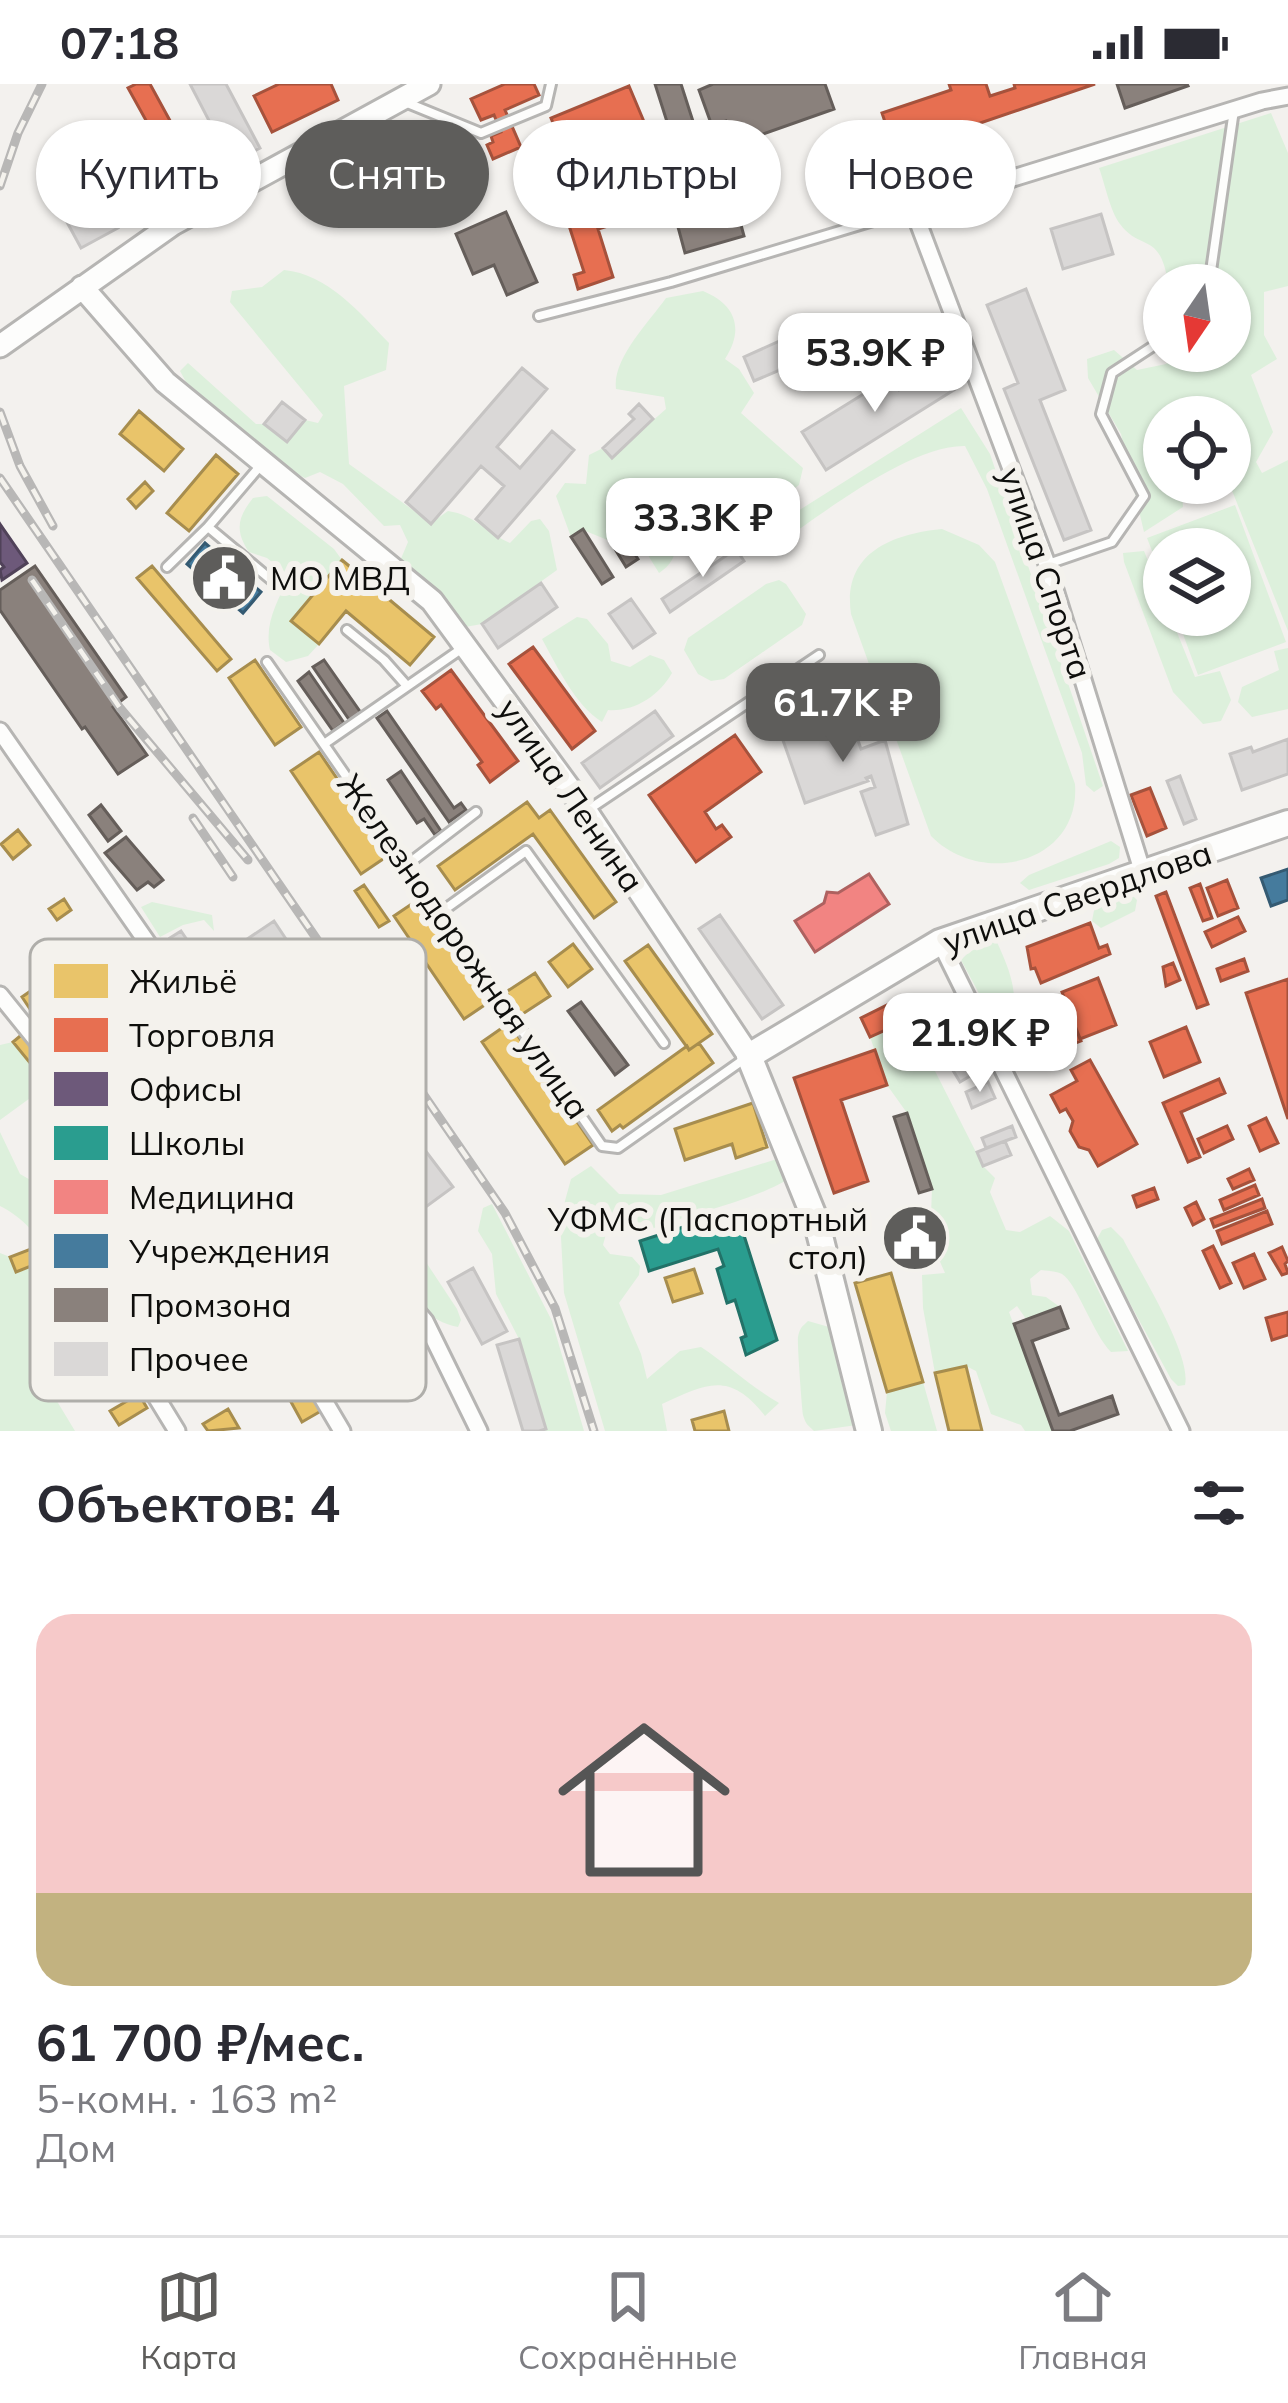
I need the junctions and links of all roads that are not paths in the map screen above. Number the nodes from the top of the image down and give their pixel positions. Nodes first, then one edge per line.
1 (430, 84) edge
2 (551, 84) edge
3 (1259, 93) edge
4 (1288, 96) edge
5 (398, 99) junction
6 (1234, 110) junction
7 (1016, 177) edge
8 (850, 228) edge
9 (920, 228) edge
10 (1212, 264) edge
11 (82, 287) junction
12 (539, 316) dead end
13 (0, 346) edge
14 (1143, 352) edge
15 (262, 464) junction
16 (208, 527) junction
17 (1047, 564) junction
18 (167, 567) dead end
19 (274, 583) dead end
20 (346, 630) dead end
21 (466, 646) junction
22 (819, 655) dead end
23 (267, 662) dead end
24 (407, 686) junction
25 (0, 731) edge
26 (324, 744) junction
27 (586, 811) junction
28 (476, 812) dead end
29 (1288, 823) edge
30 (408, 864) junction
31 (1142, 873) junction
32 (441, 912) junction
33 (145, 939) edge
34 (940, 942) junction
35 (0, 994) edge
36 (30, 1032) edge
37 (664, 1043) dead end
38 (749, 1056) junction
39 (426, 1323) edge
40 (159, 1401) edge
41 (324, 1401) edge
42 (177, 1431) edge
43 (342, 1431) edge
44 (479, 1431) edge
45 (869, 1431) edge
46 (1180, 1431) edge

1 - 5 main road
2 - 5 lane
3 - 4 street
3 - 6 street
5 - 11 main road
6 - 7 street
6 - 10 lane
8 - 12 lane
9 - 17 street, улица Спорта
11 - 13 main road
11 - 15 main road, улица Ленина
14 - 17 lane
15 - 16 lane
15 - 21 main road, улица Ленина
16 - 18 lane
16 - 19 lane
17 - 31 street, улица Спорта
20 - 24 lane
21 - 24 lane
21 - 27 main road, улица Ленина
22 - 27 lane
23 - 26 lane, Железнодорожная улица
24 - 26 lane
25 - 33 street
26 - 30 lane, Железнодорожная улица
27 - 38 main road, улица Ленина
28 - 30 lane
29 - 31 main road, улица Свердлова
30 - 32 lane, Железнодорожная улица
31 - 34 main road, улица Свердлова
32 - 37 lane
32 - 38 lane, Железнодорожная улица
34 - 38 main road, улица Свердлова
34 - 46 street
35 - 36 street
38 - 45 main road, улица Ленина
39 - 44 street
40 - 42 street
41 - 43 street

